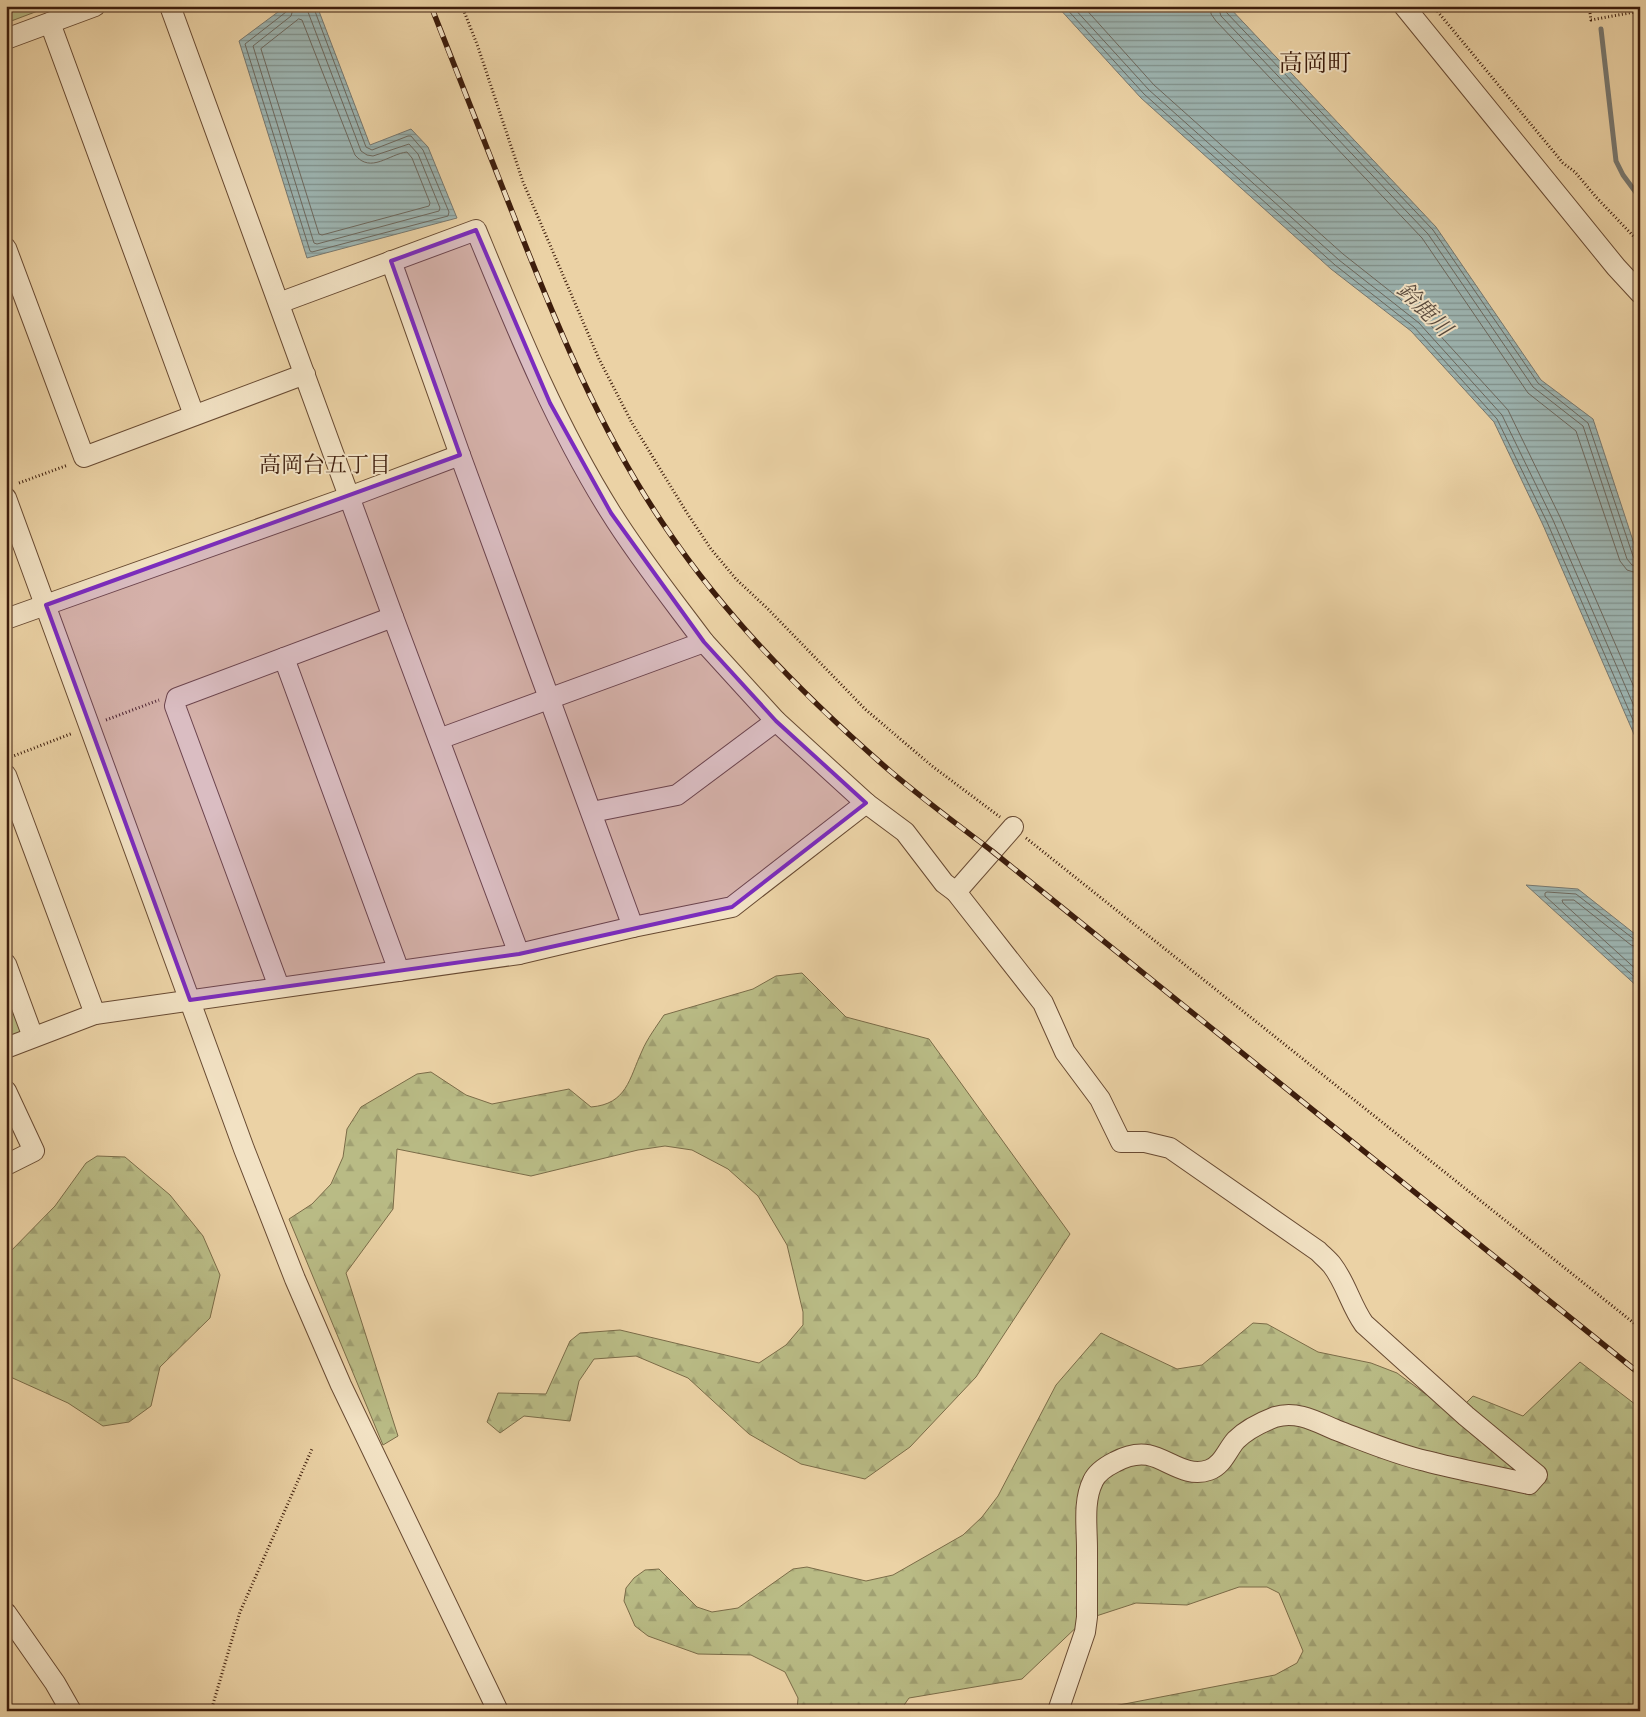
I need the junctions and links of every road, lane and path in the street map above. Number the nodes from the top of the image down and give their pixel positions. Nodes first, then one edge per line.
1 (95, 6) edge
2 (170, 6) edge
3 (462, 6) edge
4 (1404, 6) edge
5 (1432, 6) edge
6 (1589, 6) edge
7 (1640, 11) edge
8 (50, 24) junction
9 (6, 39) edge
10 (1640, 243) edge
11 (6, 248) edge
12 (391, 261) junction
13 (1640, 293) edge
14 (279, 303) junction
15 (305, 374) junction
16 (194, 415) junction
17 (460, 455) junction
18 (84, 457) junction
19 (13, 490) edge
20 (349, 497) junction
21 (46, 605) junction
22 (393, 617) junction
23 (6, 619) edge
24 (704, 642) junction
25 (284, 658) junction
26 (177, 698) junction
27 (549, 698) junction
28 (106, 720) dead end
29 (776, 720) junction
30 (73, 733) dead end
31 (439, 739) junction
32 (6, 759) edge
33 (6, 775) edge
34 (866, 803) junction
35 (592, 812) junction
36 (1013, 827) junction
37 (956, 892) junction
38 (633, 927) junction
39 (519, 954) junction
40 (6, 964) edge
41 (399, 971) junction
42 (279, 987) junction
43 (190, 1000) junction
44 (95, 1014) junction
45 (34, 1037) junction
46 (6, 1048) edge
47 (6, 1091) edge
48 (6, 1165) edge
49 (1640, 1328) edge
50 (312, 1449) dead end
51 (6, 1612) edge
52 (71, 1711) edge
53 (211, 1711) edge
54 (498, 1711) edge
55 (1058, 1711) edge

1 - 8 street
2 - 14 street
3 - 36 path
4 - 13 street
5 - 10 path
6 - 7 path
8 - 9 street
8 - 16 street
11 - 18 street
12 - 14 street
12 - 17 street
12 - 24 street
14 - 15 street
15 - 16 street
15 - 20 street
16 - 18 street
17 - 20 street
17 - 27 street
18 - 19 path
19 - 21 street
20 - 21 street
20 - 22 street
21 - 23 street
21 - 43 street
22 - 25 street
22 - 31 street
24 - 27 street
24 - 29 street
25 - 26 street
25 - 41 street
26 - 28 path
26 - 42 street
27 - 31 street
27 - 35 street
29 - 34 street
29 - 35 street
30 - 32 path
31 - 39 street
33 - 44 street
34 - 37 street
34 - 38 street
35 - 38 street
36 - 37 street
36 - 49 path
37 - 55 street
38 - 39 street
39 - 41 street
40 - 45 street
41 - 42 street
42 - 43 street
43 - 44 street
43 - 54 street
44 - 45 street
45 - 46 street
47 - 48 street
50 - 53 path
51 - 52 street

